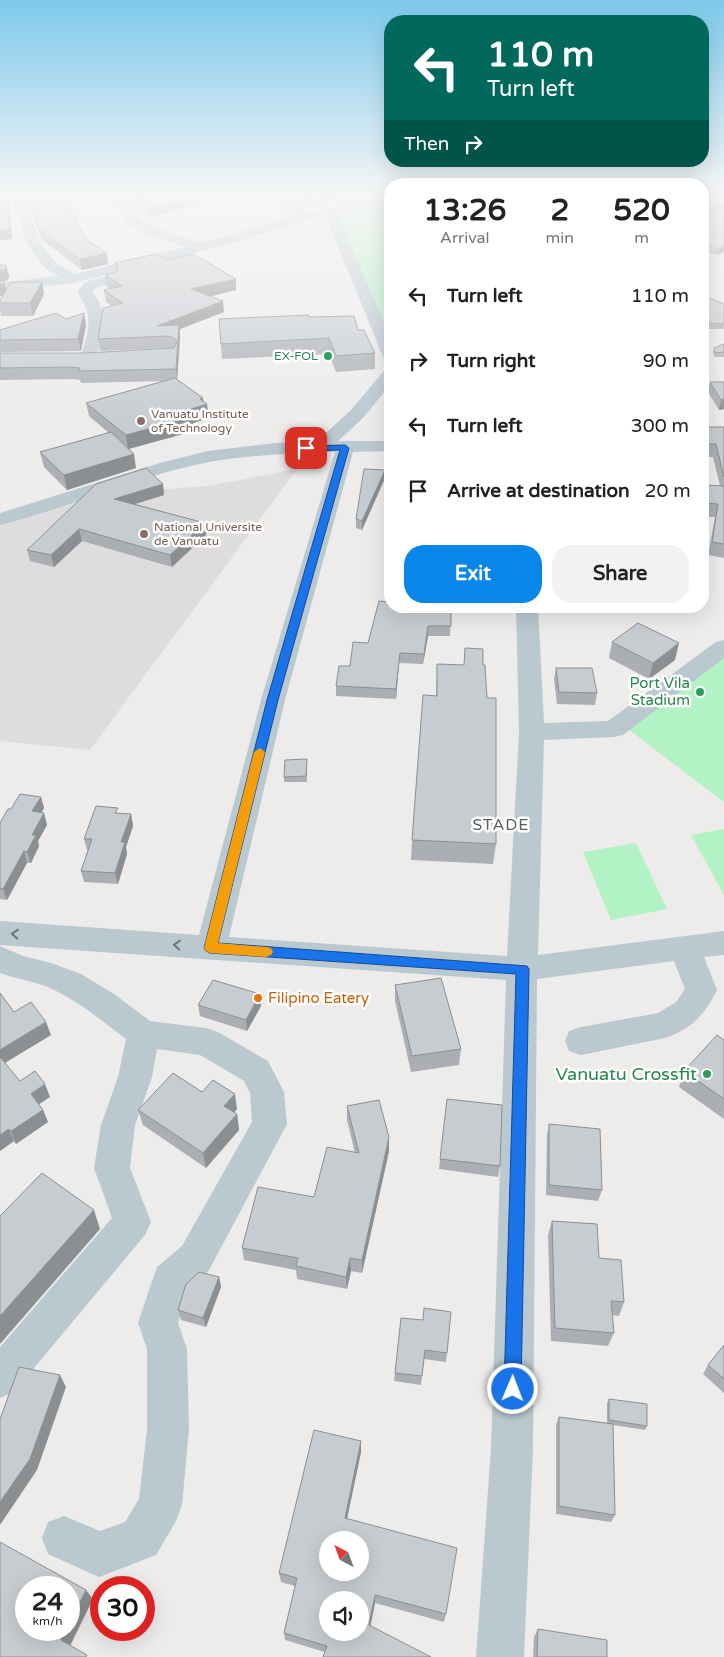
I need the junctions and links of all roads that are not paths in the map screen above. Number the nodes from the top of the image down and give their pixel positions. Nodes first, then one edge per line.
1 (60, 271) edge
2 (104, 271) edge
3 (132, 271) edge
4 (355, 271) edge
5 (74, 279) junction
6 (0, 287) edge
7 (384, 340) edge
8 (109, 357) edge
9 (70, 358) edge
10 (89, 358) junction
11 (384, 381) edge
12 (384, 446) edge
13 (320, 448) junction
14 (345, 448) junction
15 (0, 519) edge
16 (528, 613) edge
17 (724, 647) edge
18 (532, 732) junction
19 (724, 943) edge
20 (210, 948) junction
21 (685, 949) junction
22 (2, 958) edge
23 (522, 969) junction
24 (143, 1034) junction
25 (581, 1040) dead end
26 (0, 1378) edge
27 (64, 1538) dead end
28 (500, 1657) edge

1 - 5 street
2 - 5 street
3 - 10 street
4 - 7 street
5 - 6 street
8 - 10 street
9 - 10 street
11 - 13 street
12 - 14 street
13 - 14 street
13 - 15 street
14 - 20 street
16 - 18 street
17 - 18 street
18 - 23 street
19 - 21 street
20 -> 22 street
20 - 23 street
21 - 23 street
21 - 25 street
22 - 24 street
23 - 28 street
24 - 26 street
24 - 27 street

